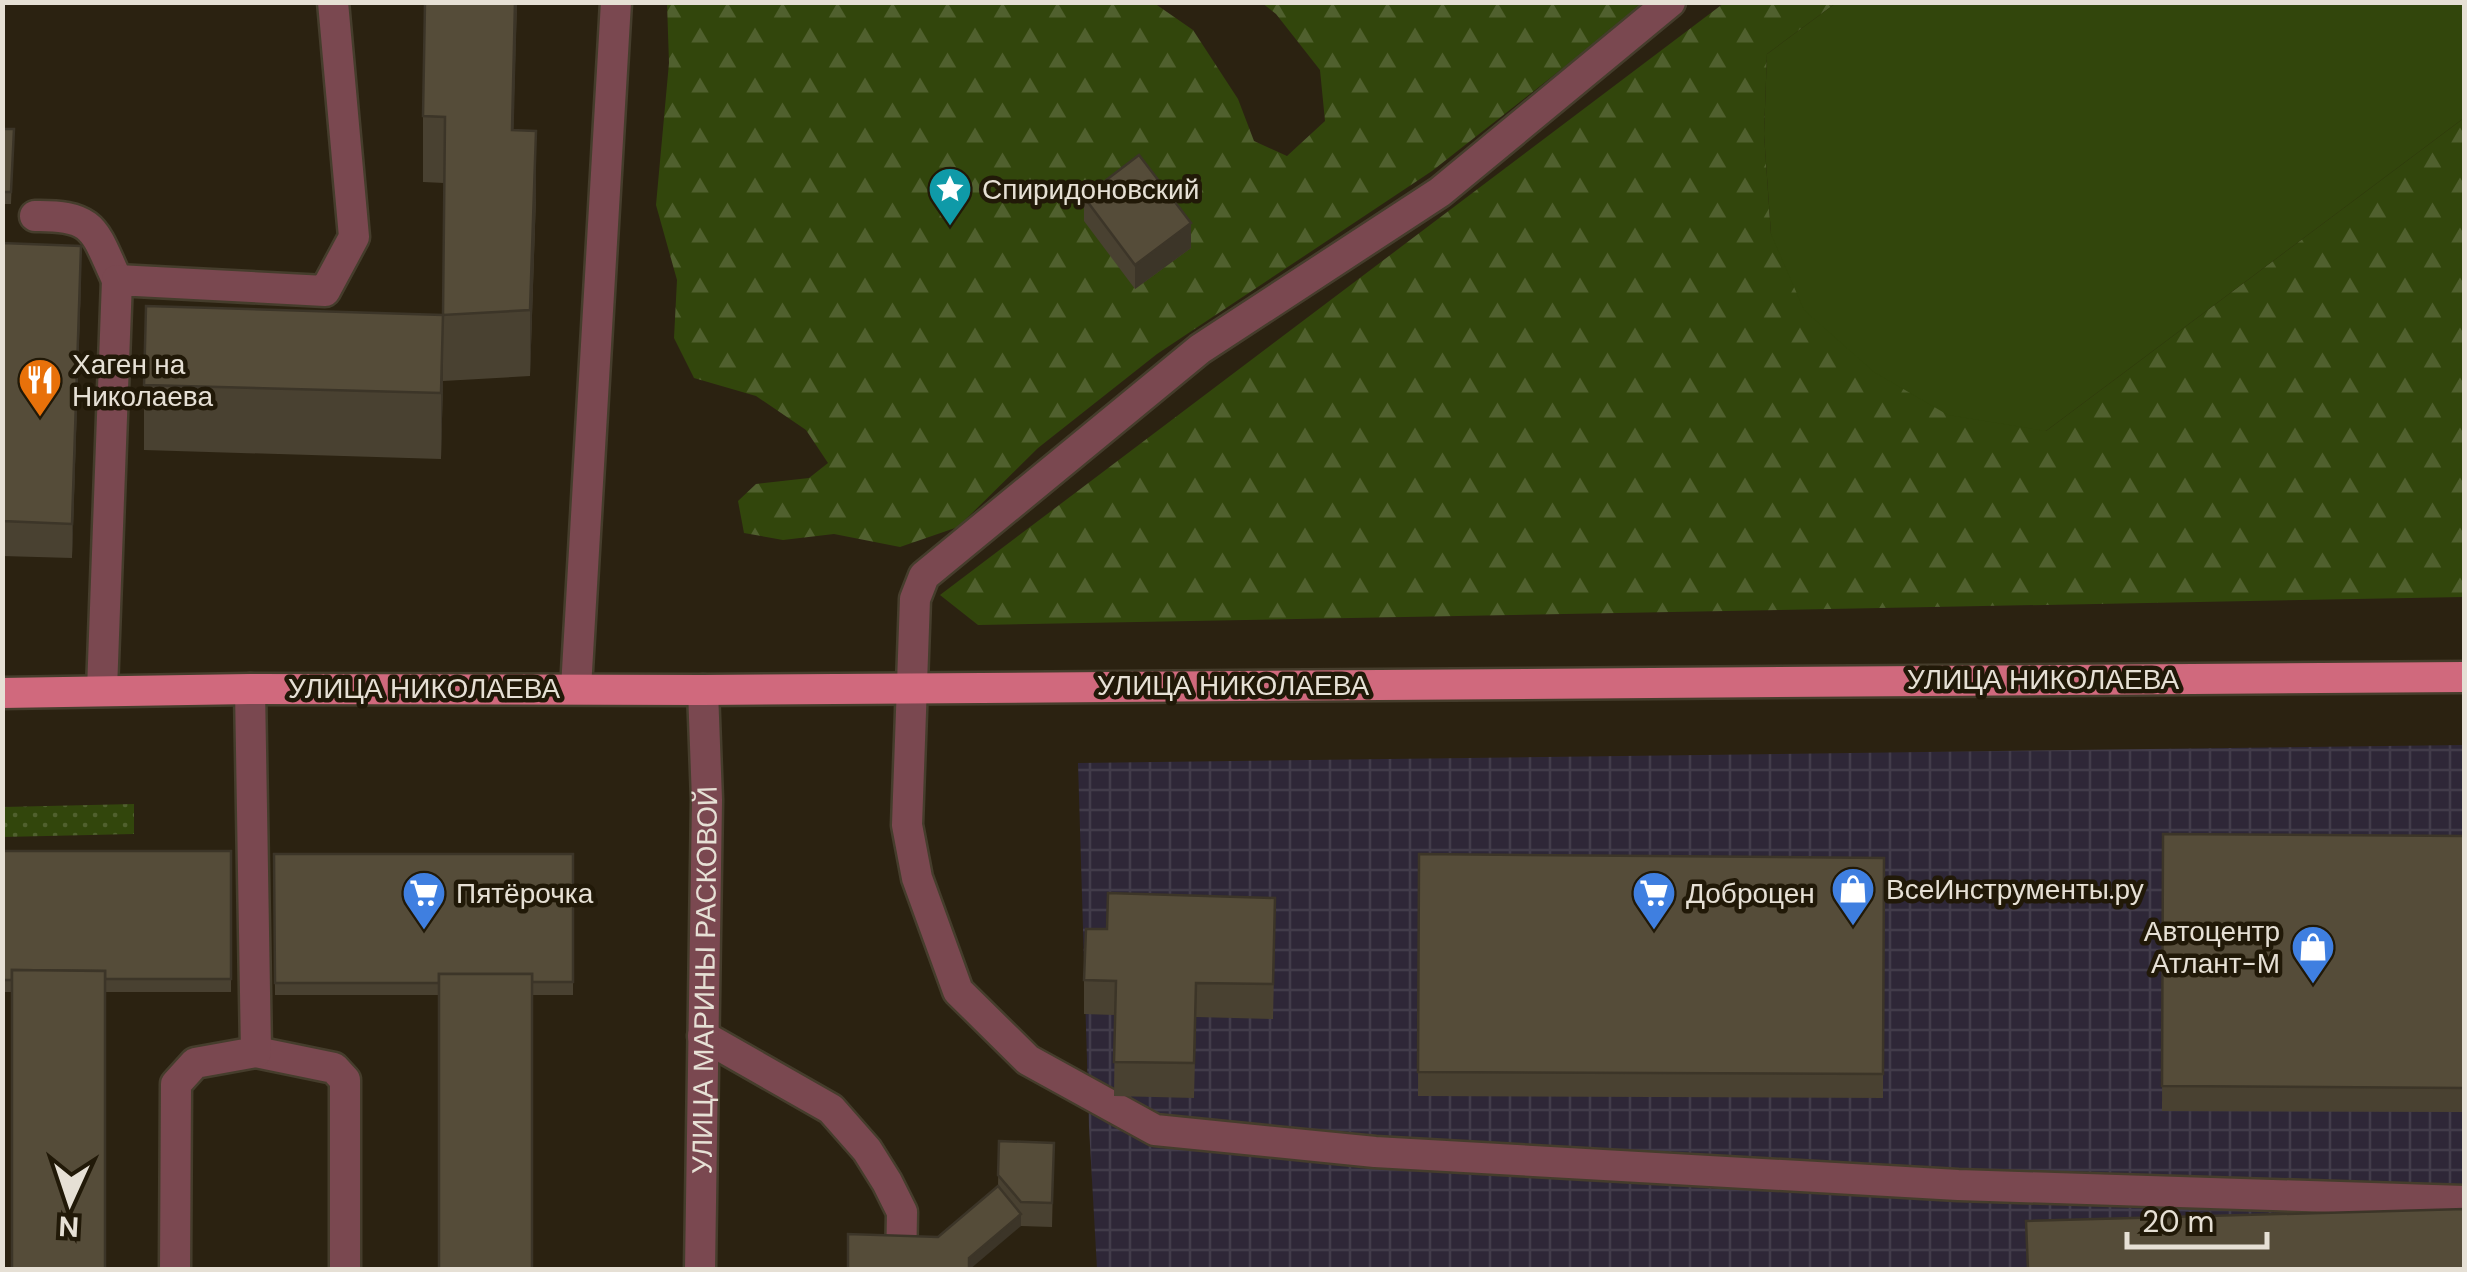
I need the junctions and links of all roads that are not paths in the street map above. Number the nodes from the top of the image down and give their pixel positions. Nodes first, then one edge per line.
1 (334, 2) edge
2 (616, 2) edge
3 (1670, 2) edge
4 (35, 216) dead end
5 (116, 280) junction
6 (2464, 676) edge
7 (912, 687) junction
8 (576, 688) junction
9 (250, 689) junction
10 (102, 690) junction
11 (703, 690) junction
12 (2, 693) edge
13 (703, 1036) junction
14 (256, 1052) junction
15 (2464, 1201) edge
16 (174, 1270) edge
17 (345, 1270) edge
18 (700, 1270) edge
19 (902, 1270) edge

1 - 5 street
2 - 8 street
3 - 7 street
4 - 5 street
5 - 10 street
6 - 7 main road, УЛИЦА НИКОЛАЕВА
7 - 11 main road, УЛИЦА НИКОЛАЕВА
7 - 15 street
8 - 9 main road, УЛИЦА НИКОЛАЕВА
8 - 11 main road, УЛИЦА НИКОЛАЕВА
9 - 10 main road, УЛИЦА НИКОЛАЕВА
9 - 14 street
10 - 12 main road, УЛИЦА НИКОЛАЕВА
11 - 13 street, УЛИЦА МАРИНЫ РАСКОВОЙ
13 - 18 street, УЛИЦА МАРИНЫ РАСКОВОЙ
13 - 19 street
14 - 16 street
14 - 17 street

